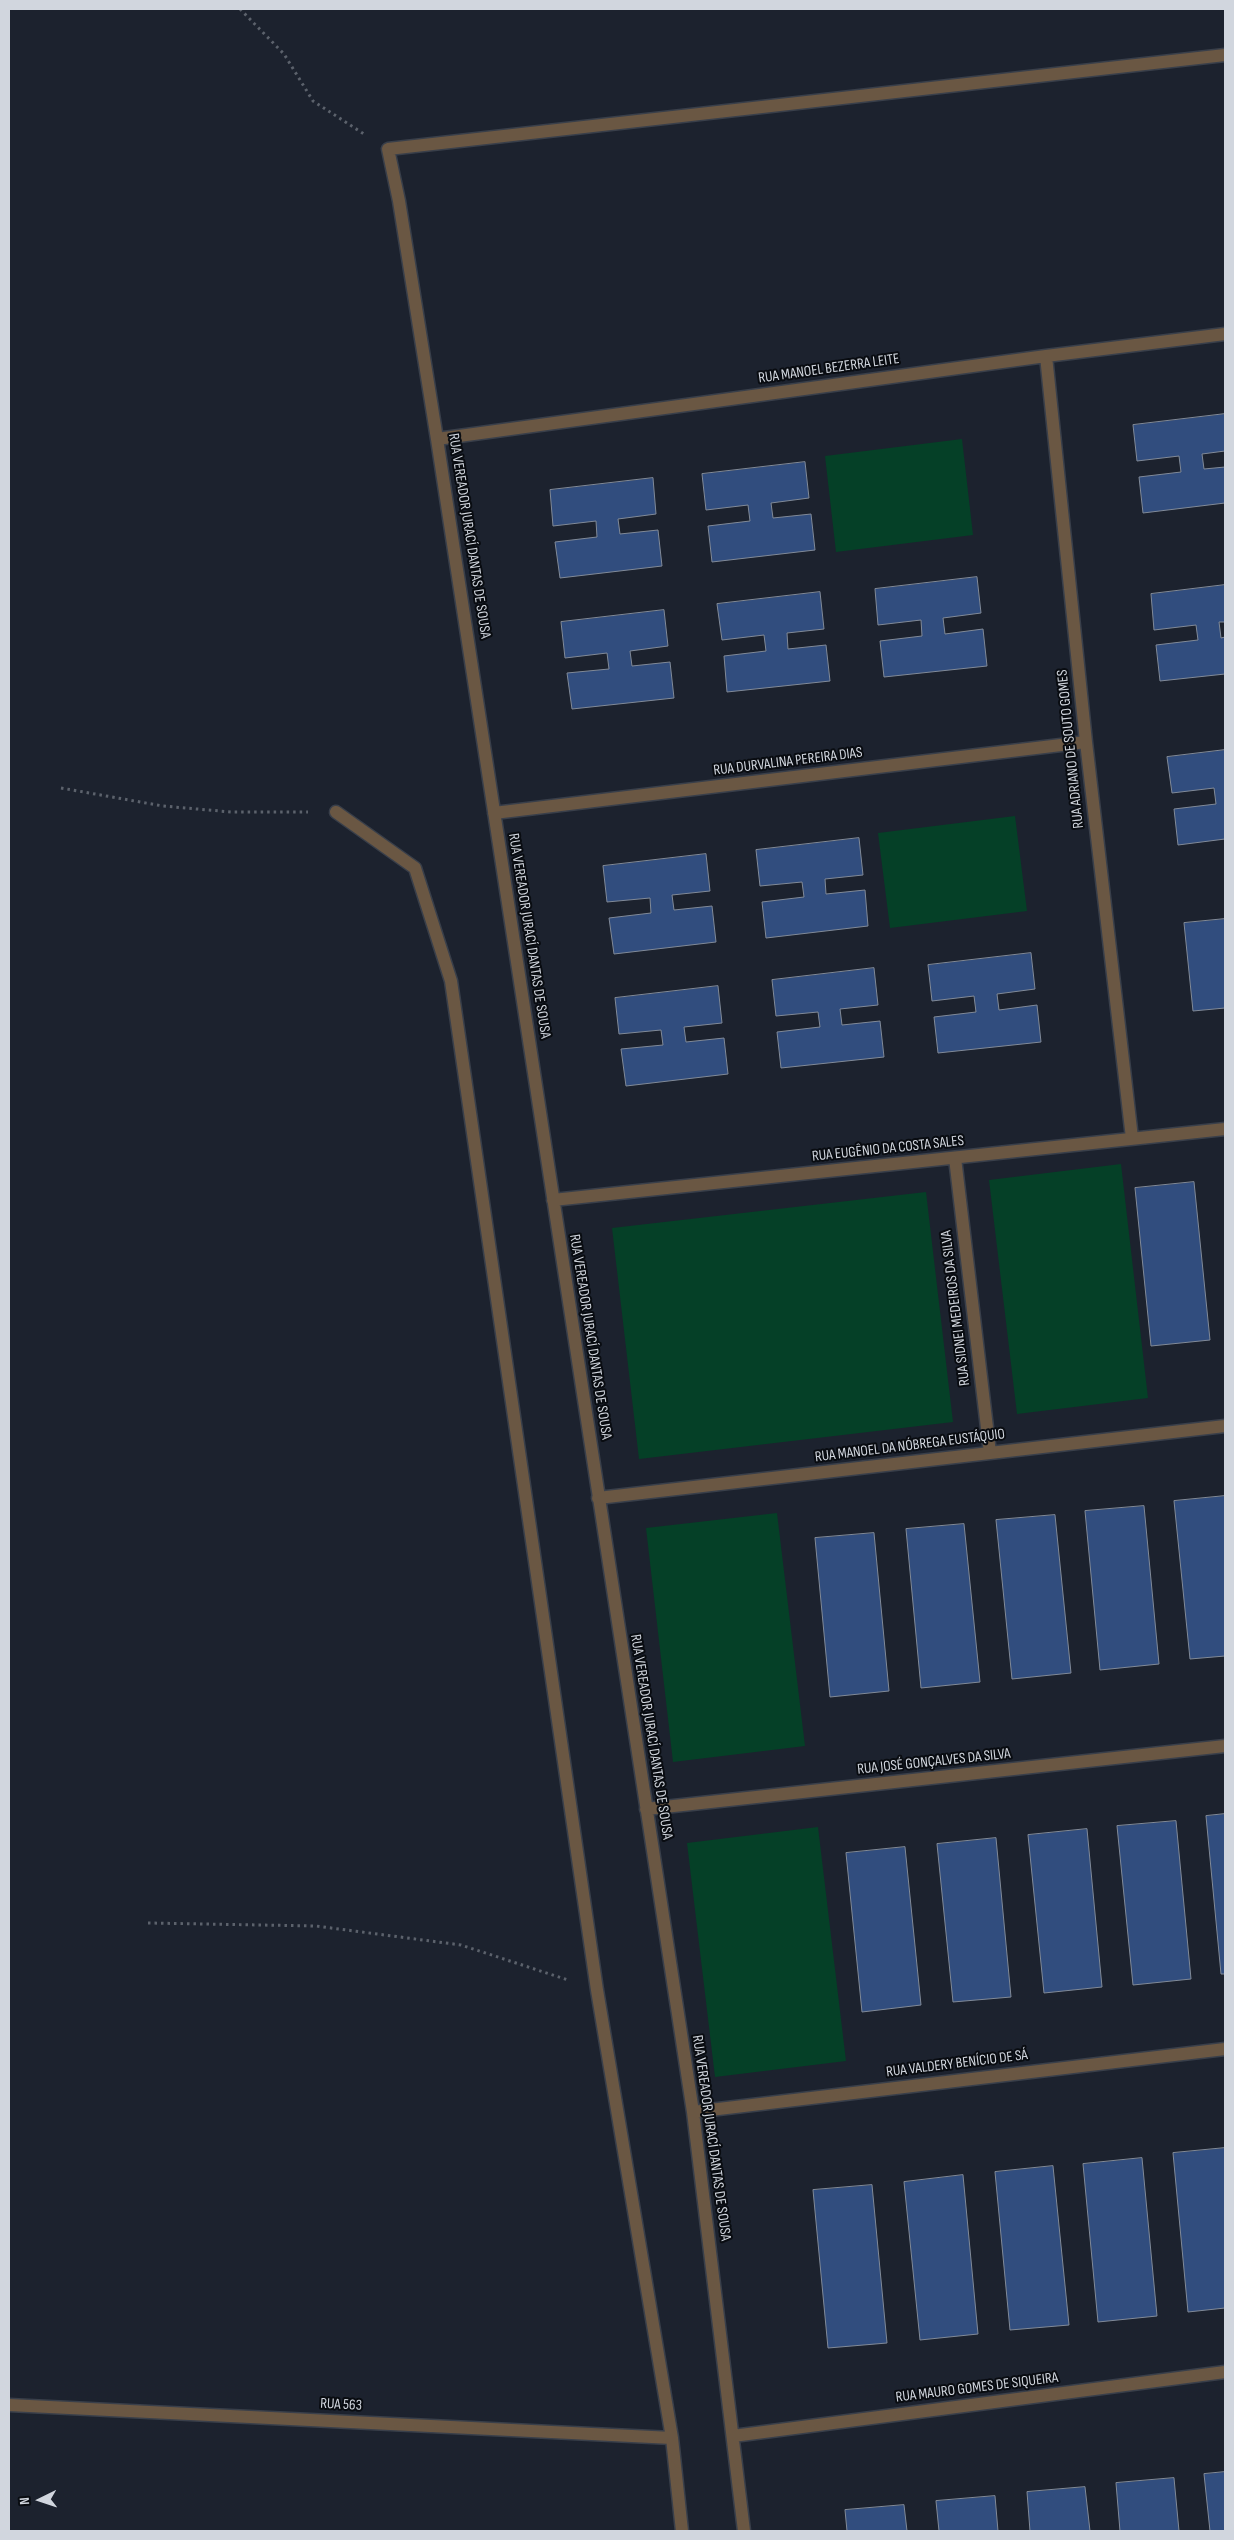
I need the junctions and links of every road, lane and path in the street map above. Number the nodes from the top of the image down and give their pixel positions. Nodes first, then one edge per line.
1 (240, 9) edge
2 (1225, 55) edge
3 (388, 149) junction
4 (1225, 334) edge
5 (1046, 356) junction
6 (438, 439) junction
7 (1086, 742) junction
8 (61, 788) dead end
9 (336, 812) joint
10 (494, 813) junction
11 (1225, 1129) edge
12 (1132, 1138) junction
13 (955, 1158) junction
14 (553, 1200) junction
15 (1225, 1426) edge
16 (990, 1453) junction
17 (598, 1498) junction
18 (1225, 1746) edge
19 (646, 1809) junction
20 (148, 1923) dead end
21 (597, 1990) junction
22 (1225, 2048) edge
23 (693, 2112) junction
24 (1225, 2372) edge
25 (9, 2405) edge
26 (733, 2436) junction
27 (672, 2438) junction
28 (682, 2531) edge
29 (744, 2531) edge

1 - 3 path
2 - 3 street
3 - 6 street, RUA VEREADOR JURACÍ DANTAS DE SOUSA
4 - 5 street, RUA MANOEL BEZERRA LEITE
5 - 6 street, RUA MANOEL BEZERRA LEITE
5 - 7 street, RUA ADRIANO DE SOUTO GOMES
6 - 10 street, RUA VEREADOR JURACÍ DANTAS DE SOUSA
7 - 10 street, RUA DURVALINA PEREIRA DIAS
7 - 12 street, RUA ADRIANO DE SOUTO GOMES
8 - 9 path
9 - 21 street
10 - 14 street, RUA VEREADOR JURACÍ DANTAS DE SOUSA
11 - 12 street, RUA EUGÊNIO DA COSTA SALES
12 - 13 street, RUA EUGÊNIO DA COSTA SALES
13 - 14 street, RUA EUGÊNIO DA COSTA SALES
13 - 16 street, RUA SIDNEI MEDEIROS DA SILVA
14 - 17 street, RUA VEREADOR JURACÍ DANTAS DE SOUSA
15 - 16 street, RUA MANOEL DA NÓBREGA EUSTÁQUIO
16 - 17 street, RUA MANOEL DA NÓBREGA EUSTÁQUIO
17 - 19 street, RUA VEREADOR JURACÍ DANTAS DE SOUSA
18 - 19 street, RUA JOSÉ GONÇALVES DA SILVA
19 - 23 street, RUA VEREADOR JURACÍ DANTAS DE SOUSA
20 - 21 path
21 - 27 street
22 - 23 street, RUA VALDERY BENÍCIO DE SÁ
23 - 26 street, RUA VEREADOR JURACÍ DANTAS DE SOUSA
24 - 26 street, RUA MAURO GOMES DE SIQUEIRA
25 - 27 street, RUA 563
26 - 29 street, RUA VEREADOR JURACÍ DANTAS DE SOUSA
27 - 28 street

